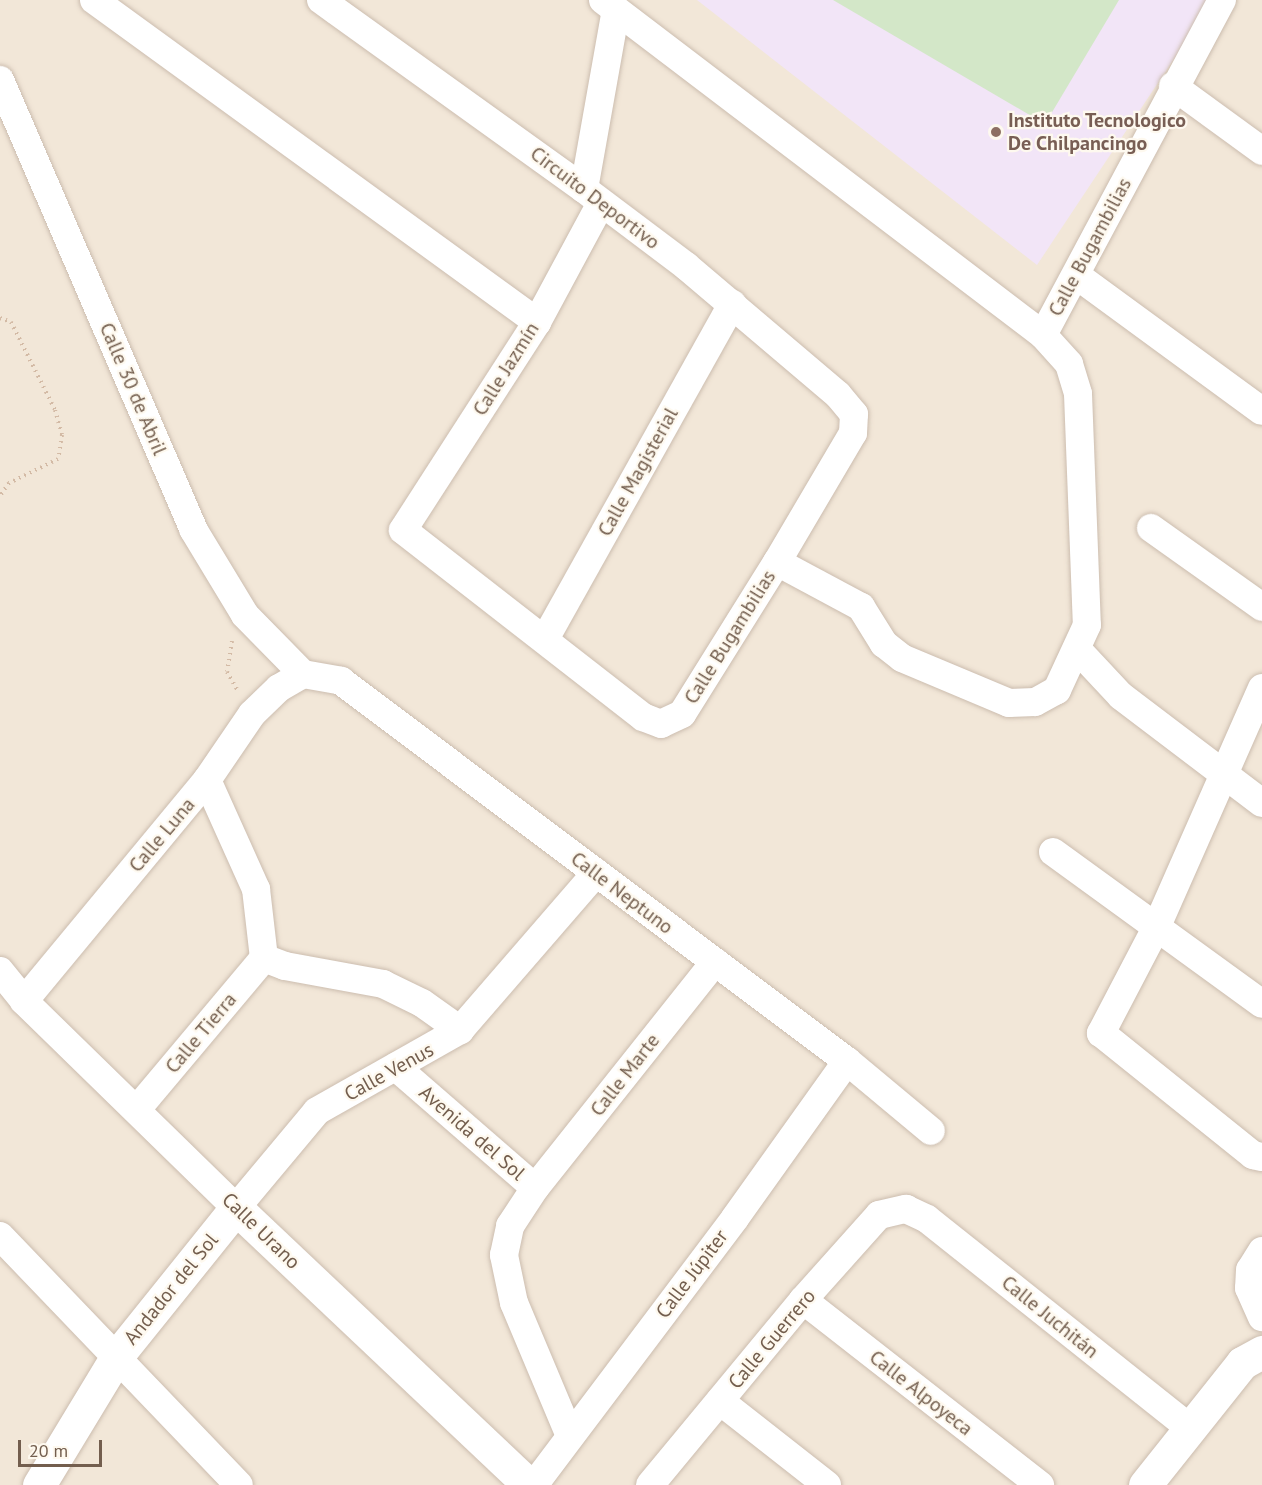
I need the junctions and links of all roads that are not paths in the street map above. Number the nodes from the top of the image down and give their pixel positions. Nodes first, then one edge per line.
1 (94, 0) edge
2 (321, 0) edge
3 (1222, 0) edge
4 (609, 5) edge
5 (0, 80) edge
6 (1173, 86) junction
7 (1262, 151) edge
8 (592, 196) junction
9 (1076, 274) junction
10 (732, 304) junction
11 (537, 322) junction
12 (1043, 335) junction
13 (1262, 411) edge
14 (854, 414) joint
15 (1151, 528) dead end
16 (403, 531) joint
17 (777, 562) junction
18 (1262, 607) edge
19 (545, 639) junction
20 (1077, 649) junction
21 (303, 674) junction
22 (1262, 688) edge
23 (1222, 772) junction
24 (207, 780) junction
25 (1262, 803) edge
26 (1053, 852) dead end
27 (596, 873) junction
28 (1156, 928) junction
29 (264, 958) junction
30 (715, 962) junction
31 (0, 971) edge
32 (24, 1001) junction
33 (1262, 1004) edge
34 (460, 1030) junction
35 (847, 1061) junction
36 (396, 1067) junction
37 (138, 1108) junction
38 (317, 1111) joint
39 (931, 1131) dead end
40 (1262, 1157) edge
41 (535, 1188) junction
42 (236, 1208) junction
43 (906, 1209) joint
44 (3, 1246) edge
45 (1262, 1251) edge
46 (803, 1300) junction
47 (1262, 1317) edge
48 (1262, 1352) edge
49 (117, 1356) junction
50 (720, 1401) junction
51 (1191, 1429) junction
52 (570, 1436) junction
53 (39, 1485) edge
54 (239, 1485) edge
55 (529, 1485) edge
56 (534, 1485) edge
57 (650, 1485) edge
58 (827, 1485) edge
59 (1040, 1485) edge
60 (1145, 1485) edge

1 - 11 street
2 - 8 street, Circuito Deportivo
3 - 6 street, Calle Bugambilias
4 - 8 street, Calle Jazmín
4 - 12 street
5 - 21 street, Calle 30 de Abril
6 - 7 street
6 - 9 street, Calle Bugambilias
8 - 10 street, Circuito Deportivo
8 - 11 street, Calle Jazmín
9 - 12 street, Calle Bugambilias
9 - 13 street
10 - 14 street, Circuito Deportivo
10 - 19 street, Calle Magisterial
11 - 16 street, Calle Jazmín
12 - 20 street
14 - 17 street, Calle Bugambilias
15 - 18 street
16 - 19 street, Calle Bugambilias
17 - 19 street, Calle Bugambilias
17 - 20 street
20 - 23 street
21 - 24 street, Calle Luna
21 - 27 street, Calle Neptuno
22 - 23 street
23 - 25 street
23 - 28 street
24 - 29 street
24 - 32 street, Calle Luna
26 - 28 street
27 - 30 street, Calle Neptuno
27 - 34 street, Calle Venus
28 - 33 street
28 - 40 street
29 - 34 street
29 - 37 street, Calle Tierra
30 - 35 street, Calle Neptuno
30 - 41 street, Calle Marte
31 - 32 street, Calle Urano
32 - 37 street, Calle Urano
34 - 36 street, Calle Venus
35 - 39 street, Calle Neptuno
35 - 52 street, Calle Júpiter
36 - 38 street, Calle Venus
36 - 41 street, Avenida del Sol
37 - 42 street, Calle Urano
38 - 42 street, Andador del Sol
41 - 52 street, Avenida del Sol
42 - 49 street, Andador del Sol
42 - 55 street, Calle Urano
43 - 46 street, Calle Guerrero
43 - 51 street, Calle Juchitán
44 - 49 street
45 - 47 street
46 - 50 street, Calle Guerrero
46 - 59 street, Calle Alpoyeca
48 - 51 street
49 - 53 street, Andador del Sol
49 - 54 street
50 - 57 street, Calle Guerrero
50 - 58 street
51 - 60 street
52 - 56 street, Calle Júpiter

